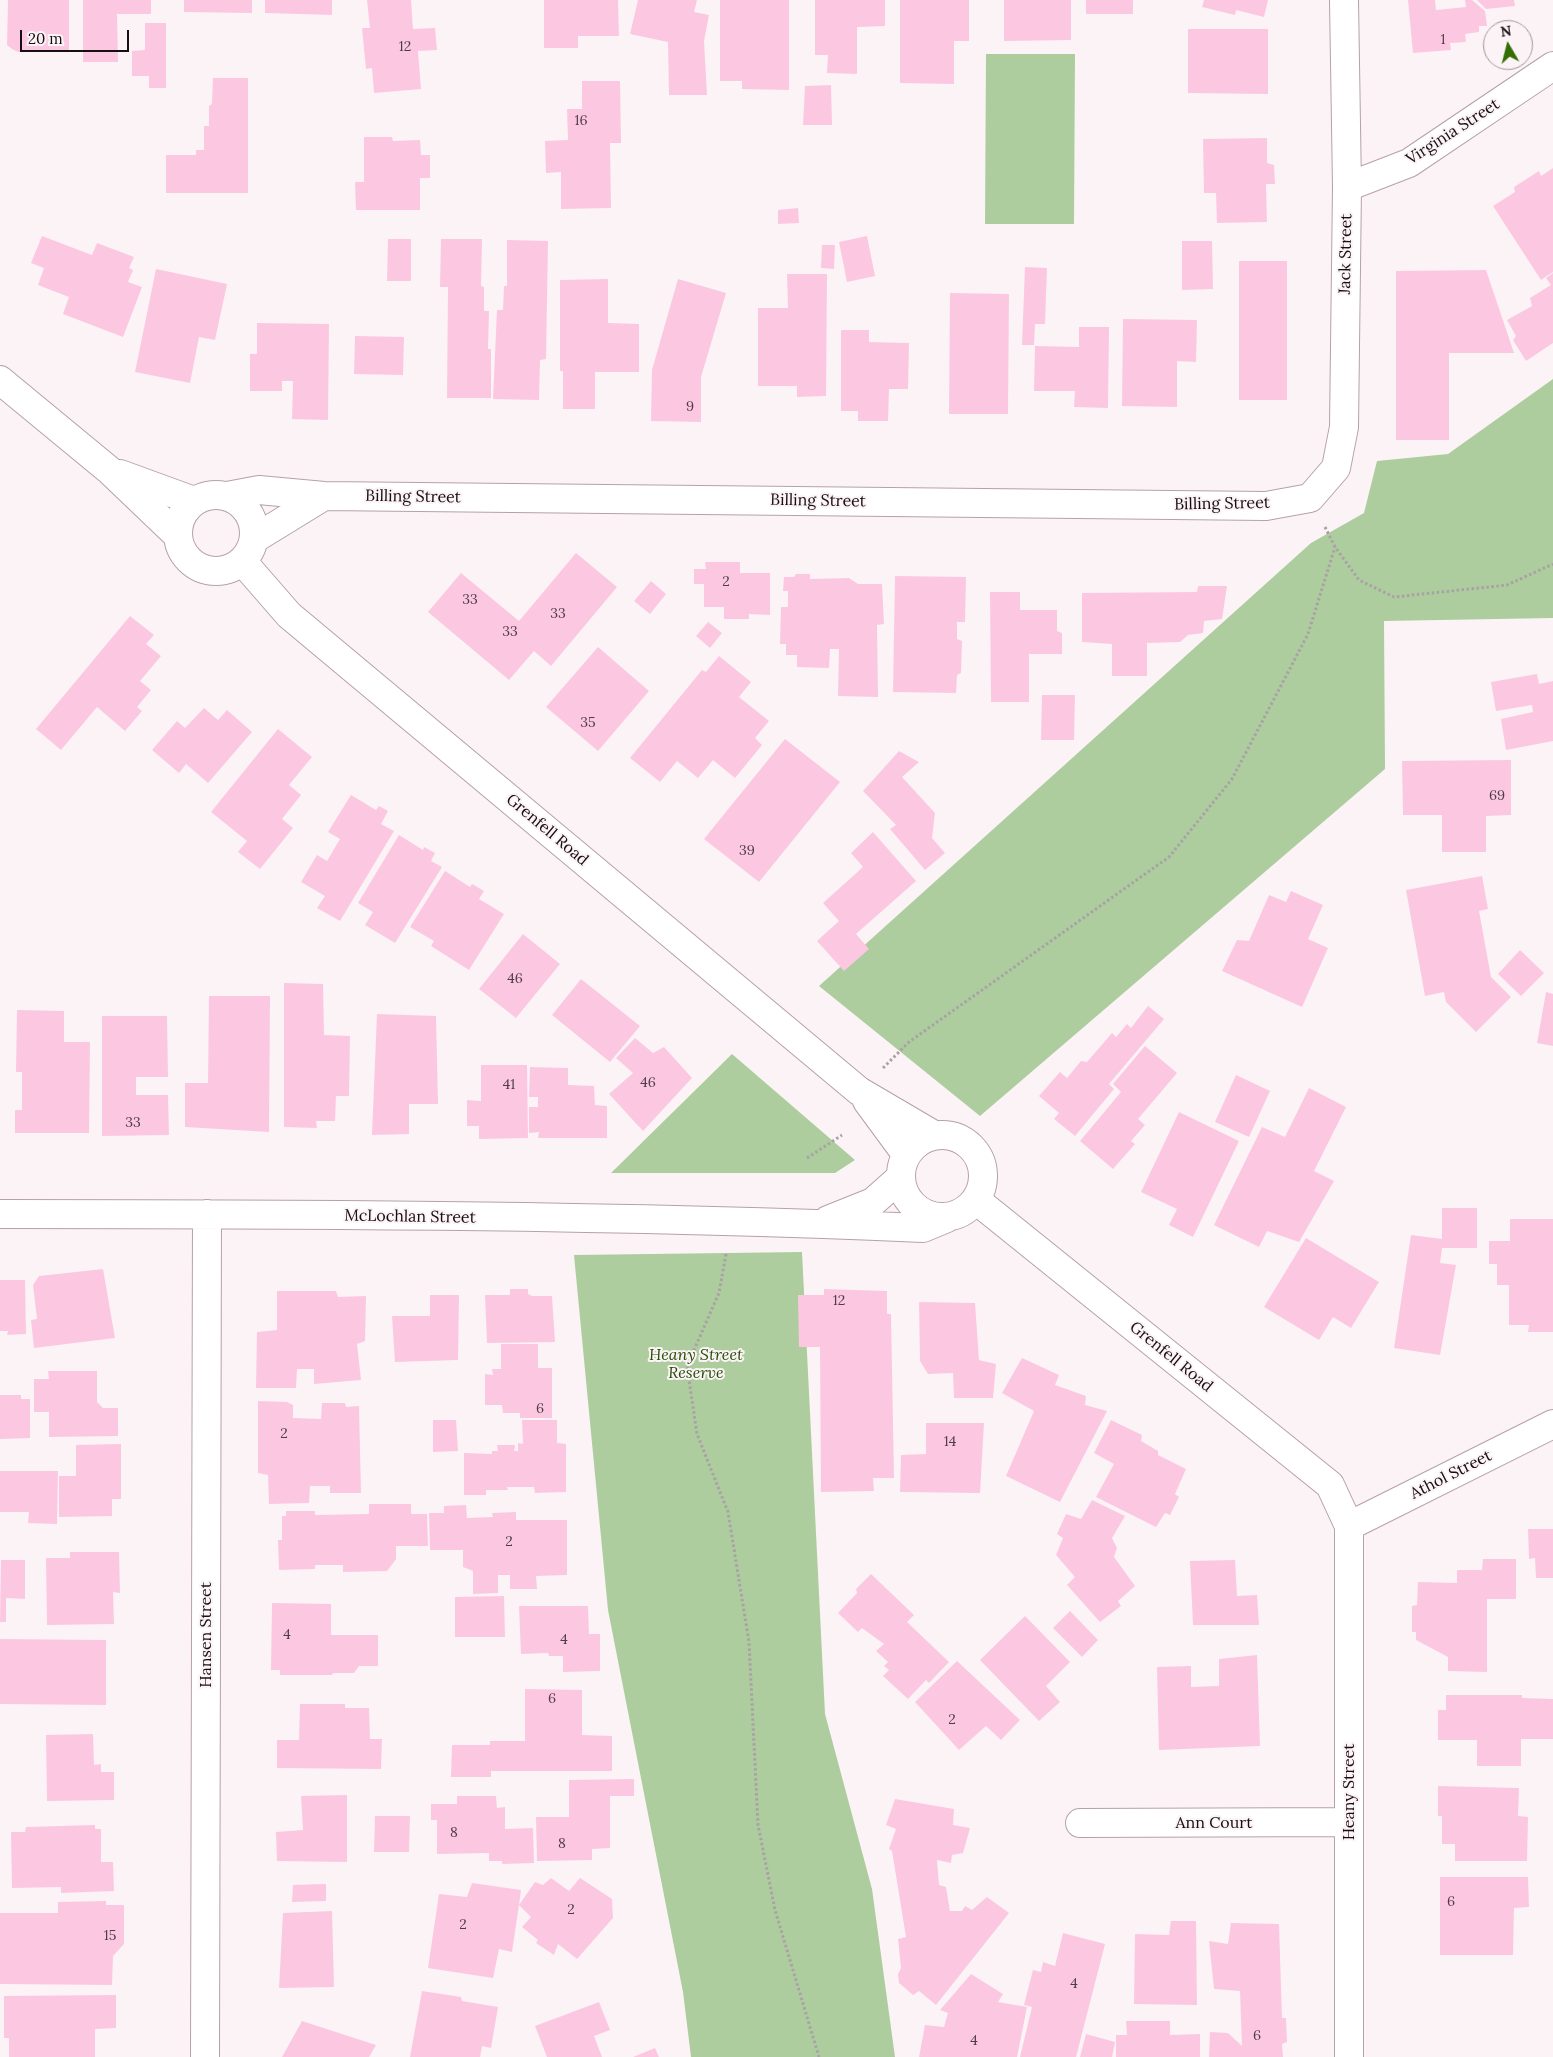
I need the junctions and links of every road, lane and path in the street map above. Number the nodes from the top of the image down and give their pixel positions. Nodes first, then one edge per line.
1 (1344, 0) edge
2 (1553, 66) edge
3 (1347, 187) junction
4 (0, 380) edge
5 (109, 470) junction
6 (228, 496) junction
7 (324, 496) junction
8 (1310, 498) junction
9 (194, 502) junction
10 (178, 535) junction
11 (1335, 547) junction
12 (248, 550) junction
13 (1553, 564) edge
14 (860, 1091) junction
15 (842, 1135) dead end
16 (934, 1135) junction
17 (807, 1158) dead end
18 (903, 1166) junction
19 (976, 1200) junction
20 (0, 1214) edge
21 (207, 1214) junction
22 (947, 1218) junction
23 (729, 1221) junction
24 (820, 1223) junction
25 (1553, 1424) edge
26 (1349, 1526) junction
27 (1348, 1822) junction
28 (1080, 1823) dead end
29 (205, 2057) edge
30 (819, 2057) edge
31 (1349, 2057) edge

1 - 3 street, Jack Street
2 - 3 street, Virginia Street
3 - 8 street, Jack Street
4 - 5 street
5 - 9 street
5 - 10 street
6 - 7 street, Billing Street
6 - 9 street
6 - 12 street
7 - 8 street, Billing Street
7 - 12 street
8 - 11 path
9 - 10 street
10 - 12 street
11 - 13 path
11 - 14 path
12 - 14 street, Grenfell Road
14 - 16 street, Grenfell Road
14 - 18 street, Grenfell Road
15 - 17 path
16 - 18 street
16 - 19 street
18 - 22 street
18 - 24 street, McLochlan Street
19 - 22 street
19 - 26 street, Grenfell Road
20 - 21 street, McLochlan Street
21 - 23 street, McLochlan Street
21 - 29 street, Hansen Street
22 - 24 street, McLochlan Street
23 - 24 street, McLochlan Street
23 - 30 path
25 - 26 street, Athol Street
26 - 27 street, Heany Street
27 - 28 street, Ann Court
27 - 31 street, Heany Street

